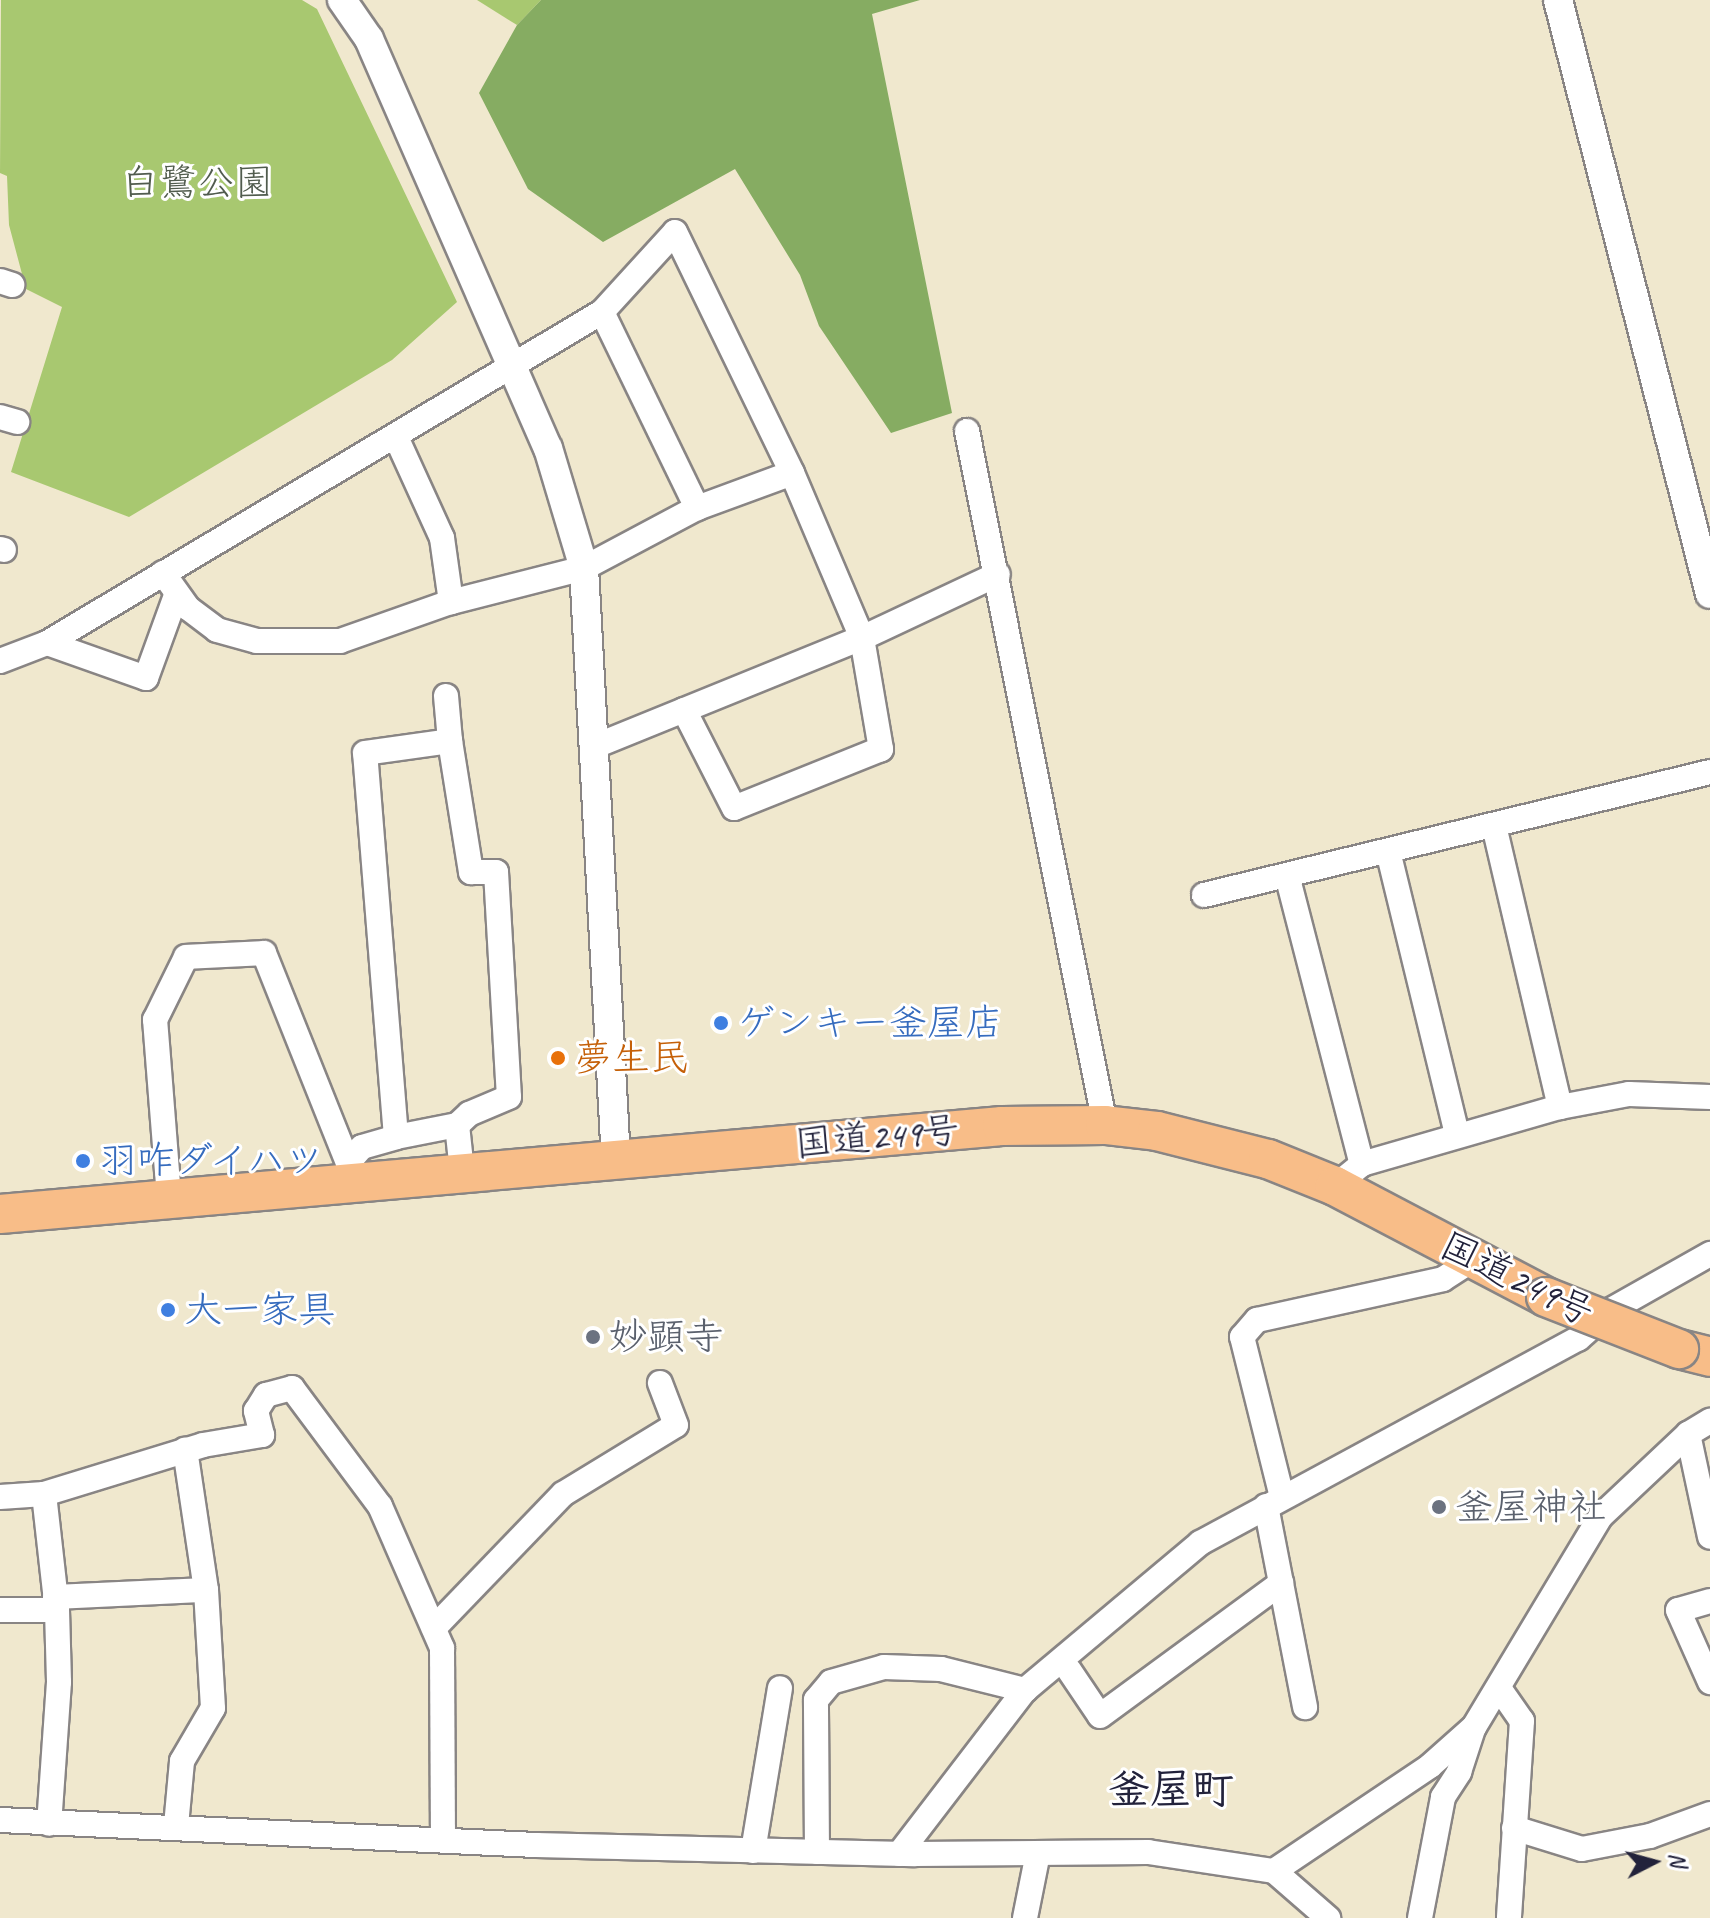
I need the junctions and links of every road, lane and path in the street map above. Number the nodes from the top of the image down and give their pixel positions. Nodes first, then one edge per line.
1 (342, 0) edge
2 (1558, 0) edge
3 (602, 312) junction
4 (512, 367) junction
5 (967, 431) dead end
6 (396, 437) junction
7 (792, 473) junction
8 (697, 508) junction
9 (584, 568) junction
10 (998, 574) junction
11 (170, 583) junction
12 (1710, 594) edge
13 (451, 602) junction
14 (862, 638) junction
15 (47, 643) junction
16 (0, 661) edge
17 (446, 696) dead end
18 (684, 710) junction
19 (450, 741) junction
20 (593, 747) junction
21 (1710, 772) edge
22 (1494, 826) junction
23 (1388, 851) junction
24 (1287, 875) junction
25 (1204, 895) dead end
26 (1710, 1097) edge
27 (1560, 1107) junction
28 (457, 1125) junction
29 (1105, 1125) junction
30 (1457, 1134) junction
31 (396, 1137) junction
32 (616, 1160) junction
33 (462, 1171) junction
34 (351, 1172) junction
35 (1348, 1175) junction
36 (169, 1197) junction
37 (0, 1214) edge
38 (1710, 1254) edge
39 (1474, 1259) junction
40 (1694, 1353) edge
41 (660, 1383) dead end
42 (1710, 1421) edge
43 (1688, 1434) junction
44 (185, 1450) junction
45 (44, 1494) junction
46 (0, 1497) edge
47 (1274, 1502) junction
48 (1710, 1537) edge
49 (1281, 1583) junction
50 (206, 1590) junction
51 (1710, 1601) edge
52 (56, 1604) junction
53 (0, 1610) edge
54 (434, 1628) junction
55 (1069, 1670) dead end
56 (1710, 1682) edge
57 (780, 1688) dead end
58 (1499, 1688) junction
59 (1025, 1690) junction
60 (1305, 1707) dead end
61 (1474, 1727) junction
62 (1710, 1814) edge
63 (0, 1820) edge
64 (49, 1824) junction
65 (176, 1826) junction
66 (1514, 1828) junction
67 (443, 1838) junction
68 (753, 1851) junction
69 (817, 1852) junction
70 (1038, 1853) junction
71 (899, 1854) junction
72 (1274, 1871) junction
73 (1304, 1910) edge
74 (1025, 1918) edge
75 (1328, 1918) edge
76 (1420, 1918) edge
77 (1509, 1918) edge

1 - 4 street
2 - 12 street
3 - 4 street
3 - 7 street
3 - 8 street
4 - 6 street
4 - 9 street
5 - 10 street
6 - 11 street
6 - 13 street
7 - 8 street
7 - 14 street
8 - 9 street
9 - 13 street
9 - 20 street
10 - 14 street
10 - 29 street
11 - 13 street
11 - 15 street
11 - 15 street
14 - 18 street
14 - 18 street
15 - 16 street
17 - 19 street
18 - 20 street
19 - 28 street
19 - 31 street
20 - 32 street
21 - 22 street
22 - 23 street
22 - 27 street
23 - 24 street
23 - 30 street
24 - 25 street
24 - 35 street
26 - 27 street
27 - 30 street
28 - 31 street
28 - 33 street
29 - 32 highway, 国道249号
29 - 35 highway, 国道249号
30 - 35 street
31 - 34 street
32 - 33 highway, 国道249号
33 - 34 highway, 国道249号
34 - 36 highway, 国道249号
34 - 36 street
35 - 39 highway, 国道249号
36 - 37 highway, 国道249号
38 - 47 street
39 - 40 highway, 国道249号, bridge
39 - 47 street
41 - 54 street
42 - 43 street
43 - 48 street
43 - 58 street
44 - 45 street
44 - 50 street
44 - 54 street
45 - 46 street
45 - 52 street
47 - 49 street
47 - 59 street
49 - 55 street
49 - 60 street
50 - 52 street
50 - 65 street
51 - 56 street
52 - 53 street
52 - 64 street
54 - 67 street
57 - 68 street
58 - 61 street
58 - 66 street
59 - 69 street
59 - 71 street
61 - 72 street
61 - 76 street
62 - 66 street
63 - 64 street
64 - 65 street
65 - 67 street
66 - 77 street
67 - 68 street
68 - 69 street
69 - 71 street
70 - 71 street
70 - 72 street
70 - 74 street
72 - 73 street
73 - 75 street

